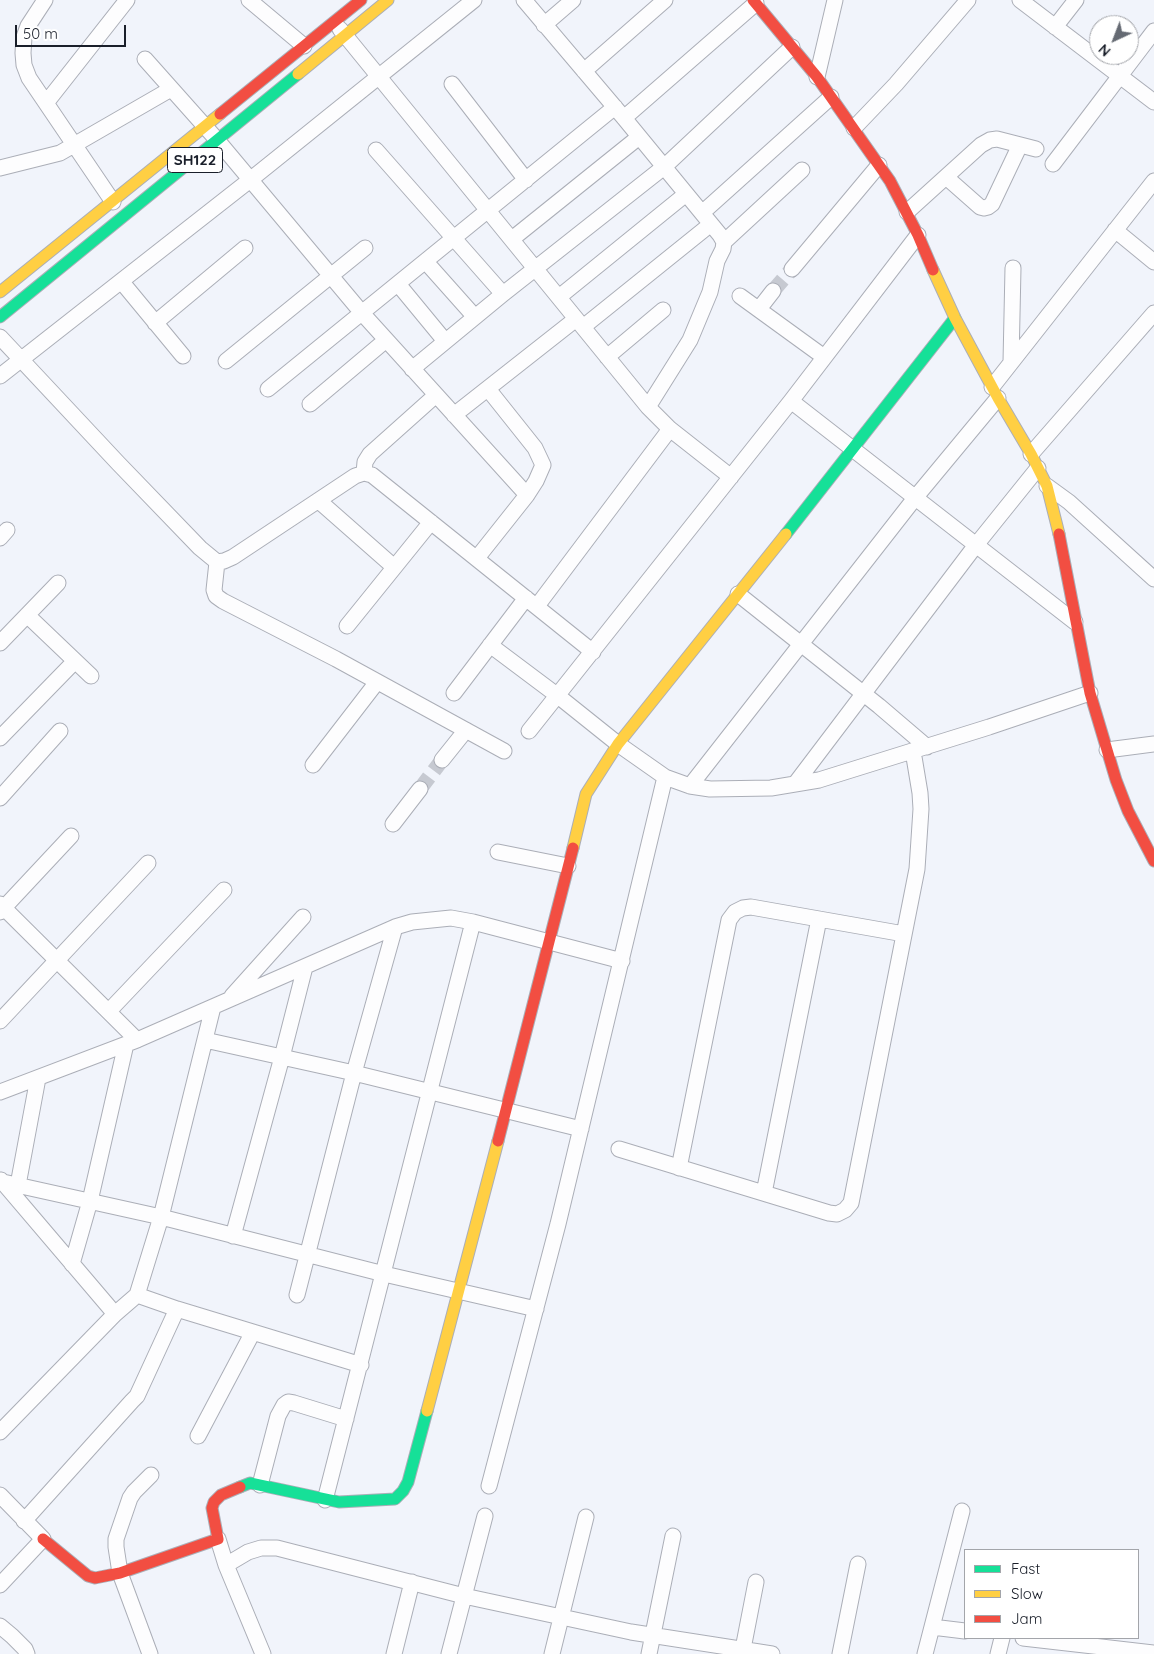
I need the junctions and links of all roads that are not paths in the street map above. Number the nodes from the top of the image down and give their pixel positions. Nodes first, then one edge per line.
1 (45, 0) edge
2 (127, 0) edge
3 (249, 0) edge
4 (361, 0) edge
5 (388, 0) edge
6 (474, 0) edge
7 (524, 0) edge
8 (572, 0) edge
9 (665, 0) edge
10 (835, 0) edge
11 (968, 0) edge
12 (1020, 0) edge
13 (1076, 0) edge
14 (754, 2) edge
15 (334, 22) junction
16 (544, 25) junction
17 (1055, 27) junction
18 (1154, 32) edge
19 (346, 36) junction
20 (304, 46) junction
21 (792, 47) junction
22 (145, 59) dead end
23 (584, 71) junction
24 (379, 76) junction
25 (1120, 76) junction
26 (817, 78) junction
27 (452, 84) dead end
28 (171, 89) junction
29 (831, 97) junction
30 (1154, 102) edge
31 (46, 103) junction
32 (619, 112) junction
33 (206, 127) junction
34 (854, 128) junction
35 (639, 137) junction
36 (218, 141) junction
37 (74, 145) junction
38 (1020, 145) junction
39 (1036, 149) dead end
40 (376, 150) dead end
41 (1053, 164) dead end
42 (879, 165) junction
43 (0, 168) edge
44 (664, 168) junction
45 (802, 170) dead end
46 (946, 177) junction
47 (250, 180) junction
48 (526, 180) junction
49 (1154, 181) edge
50 (686, 194) junction
51 (112, 202) junction
52 (489, 211) junction
53 (907, 212) junction
54 (707, 218) junction
55 (1115, 230) junction
56 (918, 235) junction
57 (454, 239) junction
58 (512, 239) junction
59 (724, 242) junction
60 (245, 248) dead end
61 (365, 248) dead end
62 (426, 262) junction
63 (1154, 262) edge
64 (536, 268) junction
65 (792, 268) tunnel mouth
66 (1013, 268) dead end
67 (332, 276) junction
68 (121, 281) junction
69 (398, 284) junction
70 (773, 291) tunnel mouth
71 (0, 292) edge
72 (502, 294) junction
73 (740, 296) dead end
74 (559, 297) junction
75 (758, 309) junction
76 (663, 310) dead end
77 (362, 313) junction
78 (1154, 313) edge
79 (0, 317) edge
80 (474, 317) junction
81 (955, 318) junction
82 (155, 323) junction
83 (579, 323) junction
84 (0, 337) edge
85 (386, 340) junction
86 (446, 341) junction
87 (183, 356) dead end
88 (607, 357) junction
89 (824, 358) junction
90 (21, 359) junction
91 (226, 361) dead end
92 (1011, 362) junction
93 (412, 369) junction
94 (0, 376) edge
95 (268, 388) dead end
96 (488, 389) junction
97 (995, 392) junction
98 (436, 396) junction
99 (791, 401) junction
100 (310, 404) dead end
101 (648, 407) junction
102 (454, 416) junction
103 (670, 429) junction
104 (852, 449) junction
105 (1031, 454) junction
106 (1038, 468) junction
107 (364, 473) junction
108 (731, 477) junction
109 (1047, 486) junction
110 (527, 495) junction
111 (915, 498) junction
112 (319, 501) junction
113 (431, 522) junction
114 (976, 546) junction
115 (477, 558) junction
116 (217, 562) junction
117 (394, 567) junction
118 (1154, 579) edge
119 (58, 583) dead end
120 (738, 594) junction
121 (531, 602) junction
122 (28, 615) junction
123 (1075, 622) junction
124 (347, 626) dead end
125 (0, 643) edge
126 (801, 644) junction
127 (490, 645) junction
128 (592, 652) junction
129 (74, 661) junction
130 (91, 676) dead end
131 (377, 682) junction
132 (454, 693) dead end
133 (1090, 693) junction
134 (863, 694) junction
135 (558, 696) junction
136 (466, 730) junction
137 (60, 731) dead end
138 (529, 731) dead end
139 (0, 738) edge
140 (618, 744) junction
141 (1154, 744) edge
142 (920, 749) junction
143 (1107, 750) junction
144 (504, 751) dead end
145 (442, 760) tunnel mouth
146 (313, 765) dead end
147 (665, 777) junction
148 (795, 784) junction
149 (690, 786) junction
150 (420, 789) tunnel mouth
151 (0, 798) edge
152 (393, 824) dead end
153 (1154, 829) edge
154 (72, 836) dead end
155 (1143, 841) junction
156 (498, 852) dead end
157 (1154, 861) edge
158 (148, 863) dead end
159 (568, 866) junction
160 (224, 890) dead end
161 (1, 908) edge
162 (303, 917) dead end
163 (819, 919) junction
164 (473, 922) junction
165 (395, 927) junction
166 (904, 934) junction
167 (549, 940) junction
168 (58, 960) junction
169 (622, 961) junction
170 (305, 967) junction
171 (227, 1000) junction
172 (213, 1007) junction
173 (109, 1011) junction
174 (0, 1021) edge
175 (205, 1040) junction
176 (132, 1042) junction
177 (282, 1056) junction
178 (354, 1073) junction
179 (38, 1078) junction
180 (0, 1092) edge
181 (430, 1092) junction
182 (506, 1111) junction
183 (581, 1129) junction
184 (619, 1149) dead end
185 (679, 1168) junction
186 (1, 1180) edge
187 (18, 1185) junction
188 (764, 1193) junction
189 (90, 1201) junction
190 (161, 1217) junction
191 (234, 1236) junction
192 (307, 1255) junction
193 (72, 1264) junction
194 (384, 1274) junction
195 (459, 1291) junction
196 (297, 1294) dead end
197 (136, 1295) junction
198 (177, 1309) junction
199 (536, 1309) junction
200 (115, 1314) junction
201 (253, 1332) junction
202 (361, 1365) junction
203 (346, 1419) junction
204 (0, 1432) edge
205 (198, 1436) dead end
206 (151, 1475) dead end
207 (260, 1485) junction
208 (489, 1486) dead end
209 (0, 1495) edge
210 (324, 1500) junction
211 (962, 1511) dead end
212 (485, 1516) dead end
213 (586, 1517) dead end
214 (24, 1521) junction
215 (673, 1536) dead end
216 (43, 1539) junction
217 (218, 1539) junction
218 (858, 1564) dead end
219 (226, 1565) junction
220 (120, 1573) junction
221 (412, 1582) junction
222 (756, 1582) dead end
223 (0, 1585) edge
224 (464, 1596) junction
225 (561, 1617) junction
226 (0, 1626) edge
227 (932, 1627) junction
228 (964, 1631) edge
229 (653, 1637) junction
230 (1002, 1639) edge
231 (1028, 1639) edge
232 (1092, 1650) edge
233 (742, 1652) edge
234 (1154, 1652) edge
235 (27, 1654) edge
236 (150, 1654) edge
237 (263, 1654) edge
238 (394, 1654) edge
239 (449, 1654) edge
240 (552, 1654) edge
241 (649, 1654) edge
242 (772, 1654) edge
243 (840, 1654) edge
244 (925, 1654) edge
245 (998, 1654) edge

1 - 31 street
2 - 31 street
3 - 20 street
4 - 15 street, SH122
5 - 19 street, SH122
6 - 24 street
7 - 16 street
8 - 16 street
9 - 23 street
10 - 26 street
11 - 34 street
12 - 17 street
13 - 17 street
14 - 21 street
14 - 32 street
15 - 19 street
15 - 20 street, SH122
16 - 23 street
17 - 25 street
18 - 25 street
19 - 24 street
19 - 36 street, SH122
20 - 33 street, SH122
21 - 26 street
21 - 44 street
22 - 28 street
23 - 32 street
24 - 47 street
24 - 52 street
25 - 30 street
25 - 41 street
26 - 29 street
27 - 48 street
28 - 33 street
28 - 37 street
29 - 34 street
29 - 54 street
31 - 37 street
32 - 35 street
32 - 48 street
33 - 36 street
33 - 51 street, SH122
34 - 42 street
35 - 44 street
35 - 58 street
36 - 47 street
36 - 79 street, SH122
37 - 43 street
37 - 51 street
38 - 39 street
38 - 46 street
38 - 46 street
40 - 57 street
42 - 53 street
42 - 65 street
44 - 50 street
44 - 64 street
45 - 59 street
46 - 53 street
47 - 67 street
47 - 68 street
48 - 52 street
49 - 55 street
50 - 54 street
50 - 74 street
51 - 71 street, SH122
52 - 57 street
52 - 58 street
53 - 56 street
54 - 59 street
54 - 83 street
55 - 63 street
55 - 92 street
56 - 81 street
56 - 89 street
57 - 62 street
57 - 72 street
58 - 64 street
59 - 101 street
60 - 82 street
61 - 67 street
62 - 69 street
62 - 80 street
64 - 72 street
64 - 74 street
66 - 92 street
67 - 77 street
67 - 91 street
68 - 82 street
68 - 90 street
69 - 77 street
69 - 86 street
70 - 75 street
72 - 80 street
73 - 75 street
74 - 83 street
75 - 89 street
76 - 88 street
77 - 85 street
77 - 95 street
78 - 105 street
80 - 86 street
81 - 97 street
81 - 104 street
82 - 87 street
83 - 88 street
83 - 96 street
84 - 90 street
85 - 93 street
85 - 100 street
86 - 93 street
88 - 101 street
89 - 99 street
90 - 94 street
90 - 116 street
92 - 97 street
93 - 98 street
96 - 102 street
96 - 110 street
97 - 105 street
97 - 111 street
98 - 102 street
98 - 107 street
99 - 104 street
99 - 108 street
101 - 103 street
102 - 110 street
103 - 108 street
103 - 121 street
104 - 111 street
104 - 120 street
105 - 106 street
106 - 109 street
106 - 114 street
107 - 112 street
107 - 113 street
108 - 128 street
109 - 118 street
109 - 123 street
110 - 115 street
111 - 114 street
111 - 126 street
112 - 116 street
112 - 117 street
113 - 115 street
113 - 117 street
114 - 123 street
114 - 134 street
115 - 121 street
116 - 131 street
117 - 124 street
119 - 122 street
120 - 126 street
120 - 140 street
121 - 127 street
121 - 128 street
122 - 125 street
122 - 129 street
123 - 133 street
126 - 134 street
126 - 149 street
127 - 132 street
127 - 135 street
128 - 135 street
129 - 130 street
129 - 139 street
131 - 136 street
131 - 146 street
133 - 142 street
133 - 143 street
134 - 142 street
134 - 148 street
135 - 138 street
135 - 140 street
136 - 144 street
136 - 145 street
137 - 151 street
140 - 147 street
140 - 159 street
141 - 143 street
142 - 148 street
142 - 166 street
143 - 155 street
147 - 149 street
147 - 169 street
148 - 149 street
150 - 152 street
153 - 155 street
154 - 161 street
155 - 157 street
156 - 159 street
158 - 168 street
159 - 167 street
160 - 173 street
161 - 168 street
162 - 171 street
163 - 166 street
163 - 185 street
163 - 188 street
164 - 165 street
164 - 167 street
164 - 181 street
165 - 170 street
165 - 178 street
166 - 188 street
167 - 169 street
167 - 182 street
168 - 173 street
168 - 174 street
169 - 183 street
170 - 171 street
170 - 177 street
171 - 172 street
172 - 175 street
172 - 176 street
173 - 176 street
175 - 177 street
175 - 190 street
176 - 179 street
176 - 189 street
177 - 178 street
177 - 191 street
178 - 181 street
178 - 192 street
179 - 180 street
179 - 187 street
181 - 182 street
181 - 194 street
182 - 183 street
182 - 195 street
183 - 199 street
184 - 185 street
185 - 188 street
186 - 187 street
186 - 193 street
187 - 189 street
189 - 190 street
189 - 193 street
190 - 191 street
190 - 197 street
191 - 192 street
192 - 194 street
192 - 196 street
193 - 200 street
194 - 195 street
194 - 202 street
195 - 199 street
195 - 210 street
197 - 198 street
197 - 200 street
198 - 201 street
198 - 214 street
199 - 208 street
200 - 204 street
201 - 202 street
201 - 205 street
202 - 203 street
203 - 207 street
203 - 210 street
206 - 220 street
207 - 210 street
207 - 217 street
209 - 214 street
211 - 227 street
212 - 224 street
213 - 225 street
214 - 216 street
215 - 229 street
216 - 220 street
216 - 223 street
217 - 219 street
217 - 220 street
218 - 243 street
219 - 221 street
219 - 237 street
220 - 236 street
221 - 224 street
221 - 238 street
222 - 233 street
224 - 225 street
224 - 239 street
225 - 229 street
225 - 240 street
226 - 235 street
227 - 228 street
227 - 244 street
229 - 233 street
229 - 241 street
230 - 245 street
231 - 232 street
232 - 234 street
233 - 242 street

